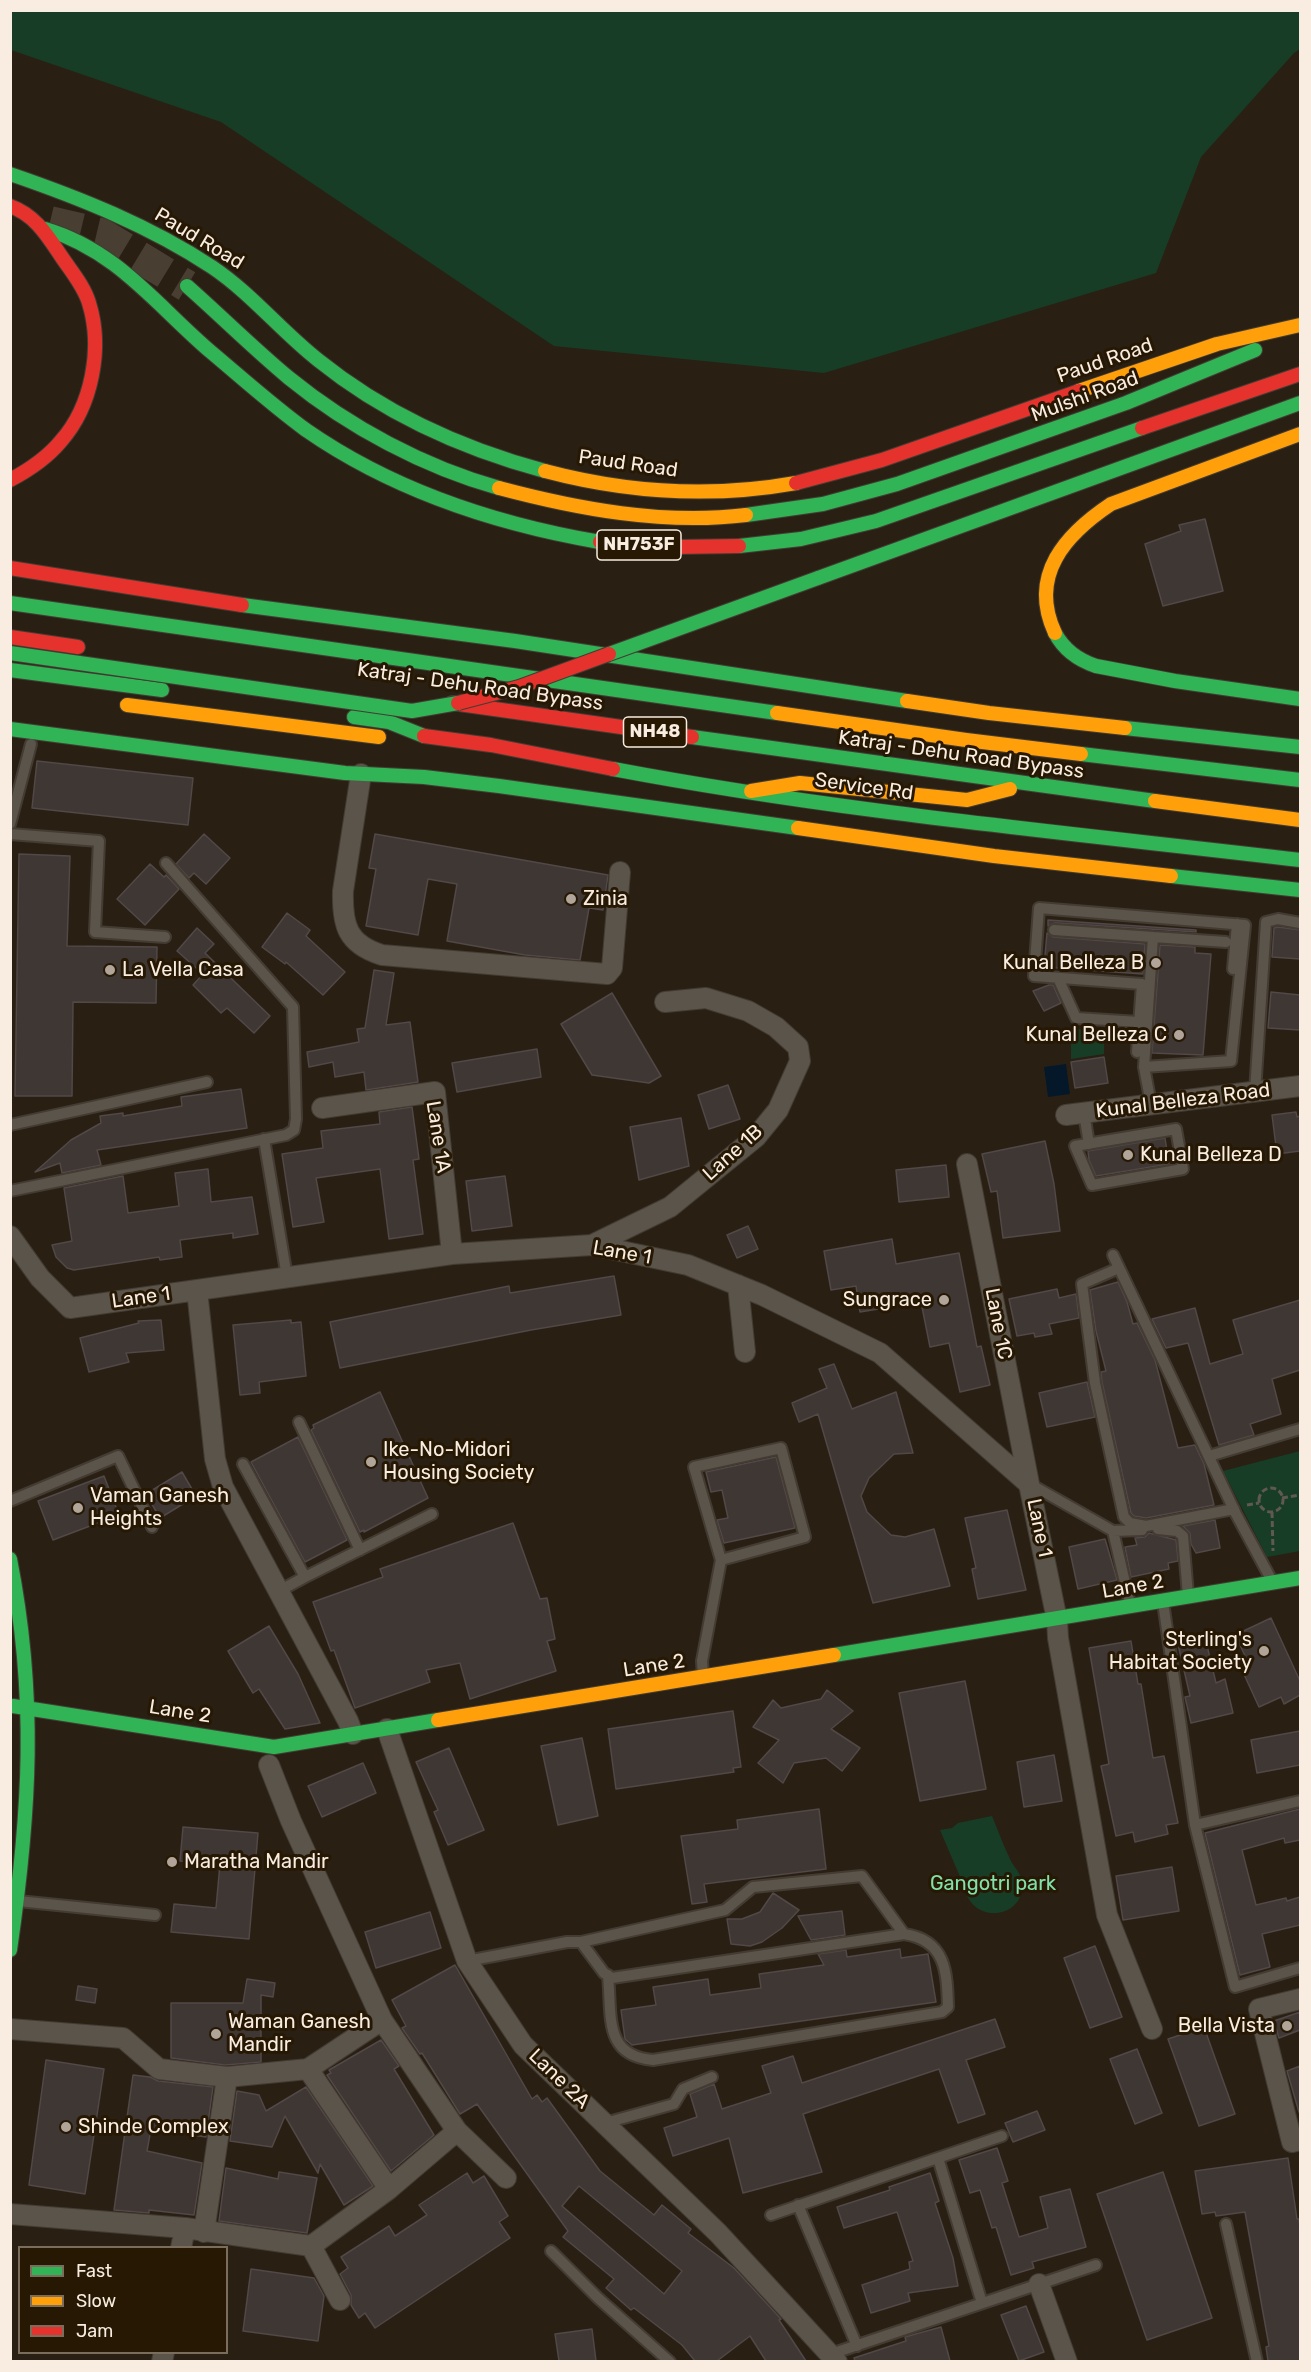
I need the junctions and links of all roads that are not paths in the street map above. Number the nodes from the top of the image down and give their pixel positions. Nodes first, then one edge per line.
1 (10, 174) edge
2 (10, 206) edge
3 (45, 229) junction
4 (187, 286) tunnel mouth
5 (1300, 325) edge
6 (1300, 331) edge
7 (1300, 374) edge
8 (1300, 403) edge
9 (1300, 434) edge
10 (10, 480) edge
11 (10, 568) edge
12 (10, 603) edge
13 (10, 637) edge
14 (91, 649) dead end
15 (10, 653) edge
16 (10, 670) edge
17 (365, 690) dead end
18 (173, 692) dead end
19 (1300, 699) edge
20 (110, 703) dead end
21 (312, 711) dead end
22 (10, 729) edge
23 (424, 736) junction
24 (31, 744) dead end
25 (1300, 747) edge
26 (361, 774) junction
27 (1300, 780) edge
28 (1029, 784) junction
29 (751, 791) junction
30 (1300, 820) edge
31 (10, 824) edge
32 (10, 834) edge
33 (1300, 860) edge
34 (166, 862) dead end
35 (620, 872) dead end
36 (1300, 890) edge
37 (1300, 923) edge
38 (1237, 924) junction
39 (1054, 930) dead end
40 (165, 937) dead end
41 (1153, 937) junction
42 (1226, 942) dead end
43 (1058, 978) junction
44 (665, 1002) dead end
45 (1139, 1022) junction
46 (1137, 1052) dead end
47 (1225, 1052) dead end
48 (1144, 1067) junction
49 (207, 1082) dead end
50 (1300, 1086) edge
51 (1255, 1092) junction
52 (1150, 1104) junction
53 (322, 1108) dead end
54 (1075, 1114) joint
55 (10, 1125) edge
56 (264, 1139) junction
57 (1089, 1144) junction
58 (967, 1164) dead end
59 (10, 1191) edge
60 (10, 1236) edge
61 (592, 1245) junction
62 (452, 1254) junction
63 (1113, 1255) dead end
64 (1119, 1268) junction
65 (286, 1277) junction
66 (738, 1285) junction
67 (197, 1290) junction
68 (745, 1352) dead end
69 (299, 1422) dead end
70 (1300, 1429) edge
71 (1209, 1456) junction
72 (243, 1464) dead end
73 (1029, 1484) junction
74 (10, 1502) edge
75 (1234, 1509) junction
76 (432, 1514) dead end
77 (152, 1527) dead end
78 (1113, 1532) junction
79 (360, 1550) junction
80 (10, 1559) edge
81 (721, 1560) junction
82 (305, 1578) junction
83 (1300, 1578) edge
84 (1272, 1583) junction
85 (279, 1591) junction
86 (1188, 1597) junction
87 (1163, 1601) junction
88 (1131, 1607) junction
89 (1057, 1620) junction
90 (703, 1677) junction
91 (10, 1688) edge
92 (28, 1708) junction
93 (387, 1729) junction
94 (353, 1734) junction
95 (269, 1765) dead end
96 (1300, 1801) edge
97 (1195, 1825) junction
98 (18, 1900) junction
99 (155, 1915) dead end
100 (904, 1934) junction
101 (581, 1942) junction
102 (10, 1950) edge
103 (467, 1961) junction
104 (1300, 1968) edge
105 (608, 1976) junction
106 (1300, 1999) edge
107 (382, 2020) junction
108 (10, 2029) edge
109 (1152, 2029) dead end
110 (308, 2069) junction
111 (227, 2077) junction
112 (712, 2077) dead end
113 (605, 2124) junction
114 (457, 2131) junction
115 (1002, 2136) dead end
116 (1300, 2140) edge
117 (938, 2158) junction
118 (506, 2178) dead end
119 (389, 2189) junction
120 (798, 2205) junction
121 (10, 2214) edge
122 (771, 2215) dead end
123 (1226, 2224) dead end
124 (185, 2228) junction
125 (204, 2232) junction
126 (182, 2246) edge
127 (311, 2246) junction
128 (551, 2251) dead end
129 (1096, 2265) dead end
130 (1039, 2284) junction
131 (340, 2300) dead end
132 (982, 2303) junction
133 (857, 2346) junction
134 (834, 2358) edge
135 (670, 2361) edge
136 (1066, 2361) edge
137 (1257, 2361) edge

1 - 5 main road, Paud Road
2 - 3 main road
3 - 7 main road, NH753F
3 - 10 main road
4 - 6 main road, Mulshi Road
8 - 15 main road, bridge
9 - 19 main road
11 - 25 main road
12 - 27 main road, Katraj - Dehu Road Bypass / NH48
13 - 14 main road
16 - 18 main road
17 - 28 main road, Katraj - Dehu Road Bypass / NH48
20 - 23 main road
21 - 23 main road
22 - 26 main road
23 - 29 main road, Service Rd
24 - 31 lane
26 - 35 street
26 - 36 main road
28 - 29 main road
28 - 30 main road, Katraj - Dehu Road Bypass / NH48
29 - 33 main road, Service Rd
32 - 40 lane
34 - 56 lane
37 - 51 lane
38 - 43 lane
38 - 47 lane
38 - 48 lane
39 - 41 lane
41 - 42 lane
41 - 48 lane
43 - 45 lane
43 - 45 lane
44 - 61 street, Lane 1B
45 - 46 lane
48 - 52 lane
49 - 55 lane
50 - 51 street, Kunal Belleza Road
51 - 52 street, Kunal Belleza Road
52 - 54 street, Kunal Belleza Road
53 - 62 street, Lane 1A
54 - 57 lane
56 - 59 lane
56 - 65 lane
57 - 57 lane
58 - 73 street, Lane 1C
60 - 67 street, Lane 1
61 - 62 street, Lane 1
61 - 66 street, Lane 1
62 - 65 street, Lane 1
63 - 64 lane
64 - 71 lane
64 - 75 lane
65 - 67 street, Lane 1
66 - 68 street
66 - 73 street, Lane 1
67 - 85 street
69 - 79 lane
70 - 71 lane
71 - 75 lane
72 - 82 lane
73 - 78 lane
73 - 89 street, Lane 1
74 - 77 lane
75 - 84 lane
76 - 79 lane
78 - 86 lane
78 - 88 lane
79 - 82 lane
80 - 92 main road
81 - 81 lane
81 - 90 lane
82 - 85 lane
83 - 84 main road, Lane 2
84 - 86 main road, Lane 2
85 - 94 street
86 - 87 main road, Lane 2
87 - 88 main road, Lane 2
87 - 97 lane
88 - 89 main road, Lane 2
89 - 90 main road, Lane 2
89 - 109 street, Lane 1
90 - 93 main road, Lane 2
91 - 92 main road, Lane 2
92 - 94 main road, Lane 2
92 - 98 main road
93 - 94 main road, Lane 2
93 - 103 street, Lane 2A
95 - 107 street
96 - 97 lane
97 - 104 lane
98 - 99 lane
98 - 102 main road
100 - 101 lane
100 - 105 lane
100 - 105 lane
101 - 103 lane
101 - 105 lane
103 - 113 street, Lane 2A
106 - 116 street
107 - 110 street
107 - 114 street
108 - 111 street
110 - 111 street
110 - 119 street
111 - 125 street
112 - 113 lane
113 - 134 street, Lane 2A
114 - 118 street
114 - 119 street
115 - 117 lane
117 - 120 lane
117 - 132 lane
119 - 127 street
120 - 122 lane
120 - 133 lane
121 - 124 street
123 - 137 lane
124 - 125 street
124 - 126 street
125 - 127 street
127 - 131 street
128 - 135 lane
129 - 130 lane
130 - 132 lane
130 - 136 street
132 - 133 lane
133 - 134 lane

